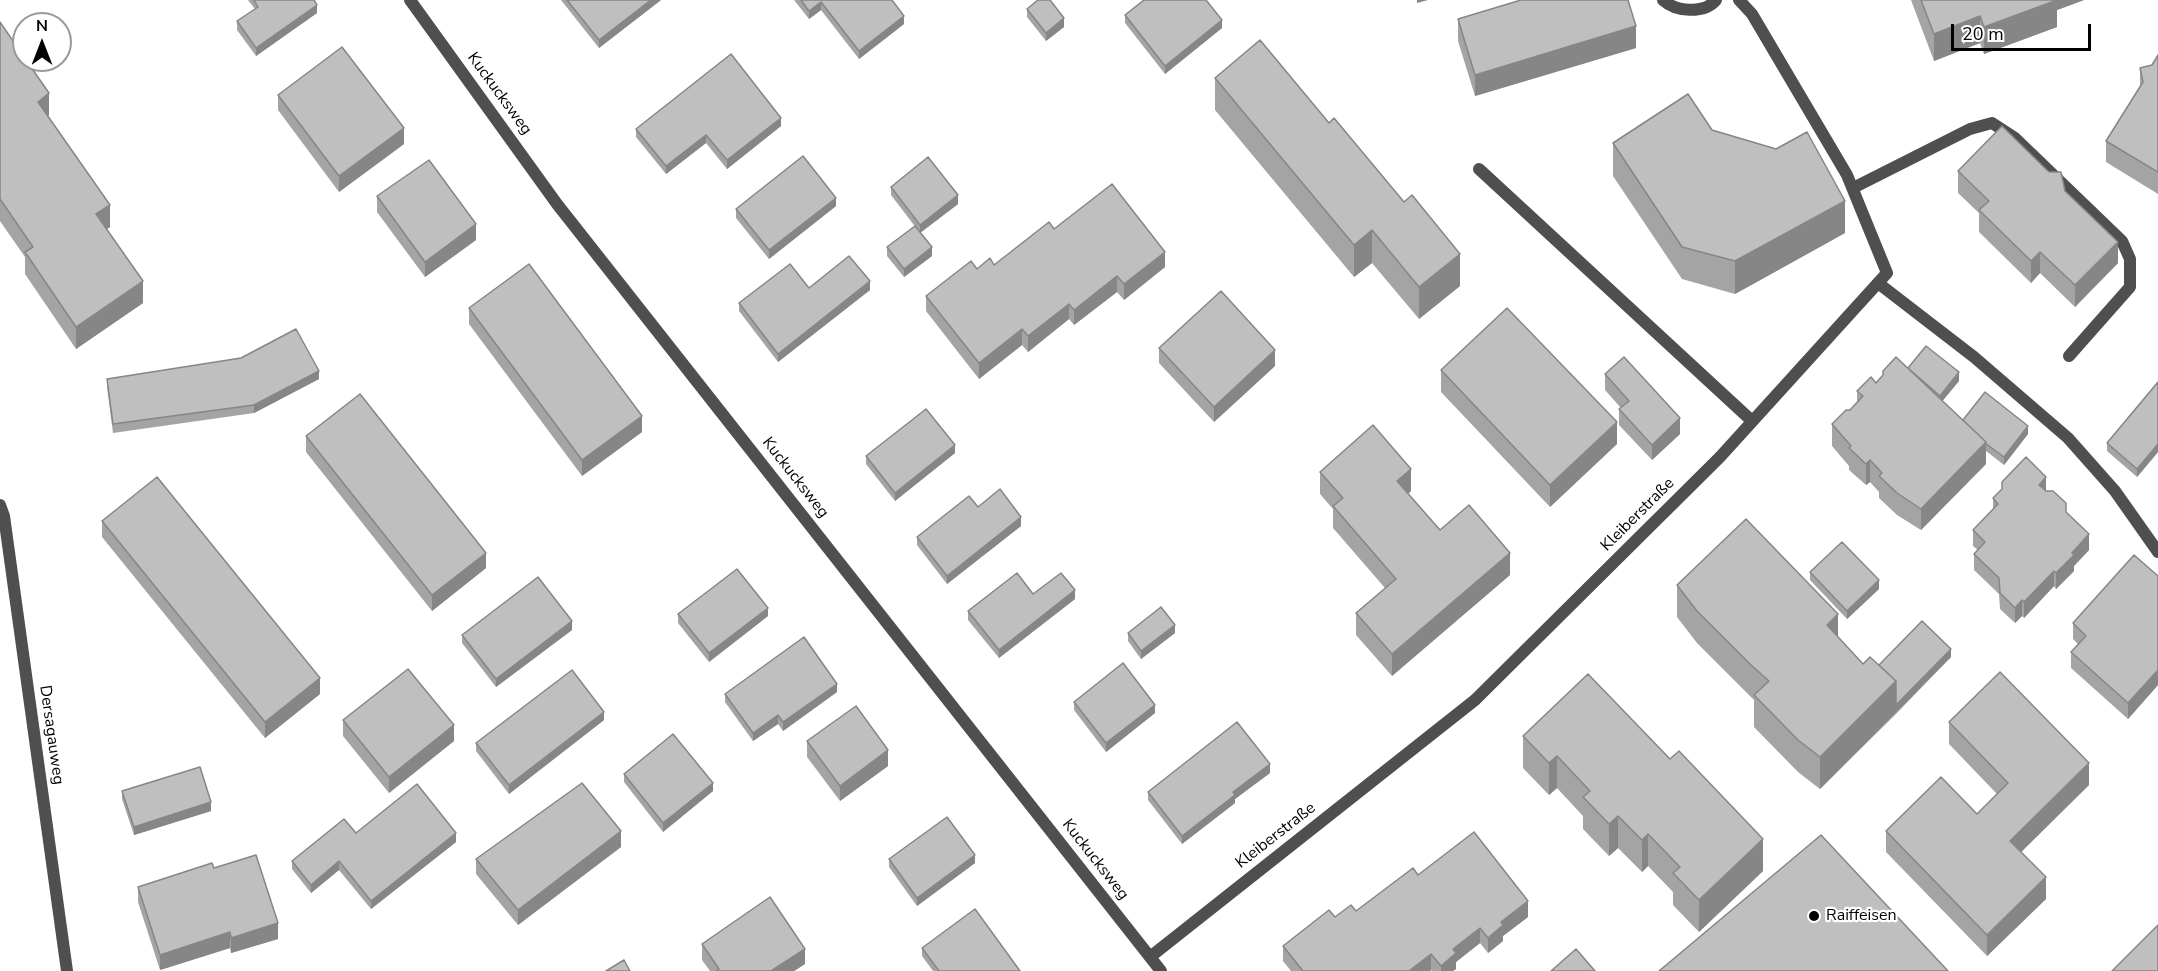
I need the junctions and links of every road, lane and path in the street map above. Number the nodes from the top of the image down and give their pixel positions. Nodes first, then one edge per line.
1 (410, 0) edge
2 (1664, 0) edge
3 (1716, 0) edge
4 (1739, 0) edge
5 (1479, 169) dead end
6 (1853, 188) junction
7 (1878, 284) junction
8 (2069, 356) dead end
9 (1752, 421) junction
10 (0, 505) edge
11 (2158, 552) edge
12 (1150, 957) junction
13 (67, 971) edge
14 (1161, 971) edge

1 - 12 street, Kuckucksweg
2 - 3 street
4 - 6 street
5 - 9 street
6 - 7 street
6 - 8 street
7 - 9 street, Kleiberstraße
7 - 11 street
9 - 12 street, Kleiberstraße
10 - 13 street, Dersagauweg
12 - 14 street, Kuckucksweg

